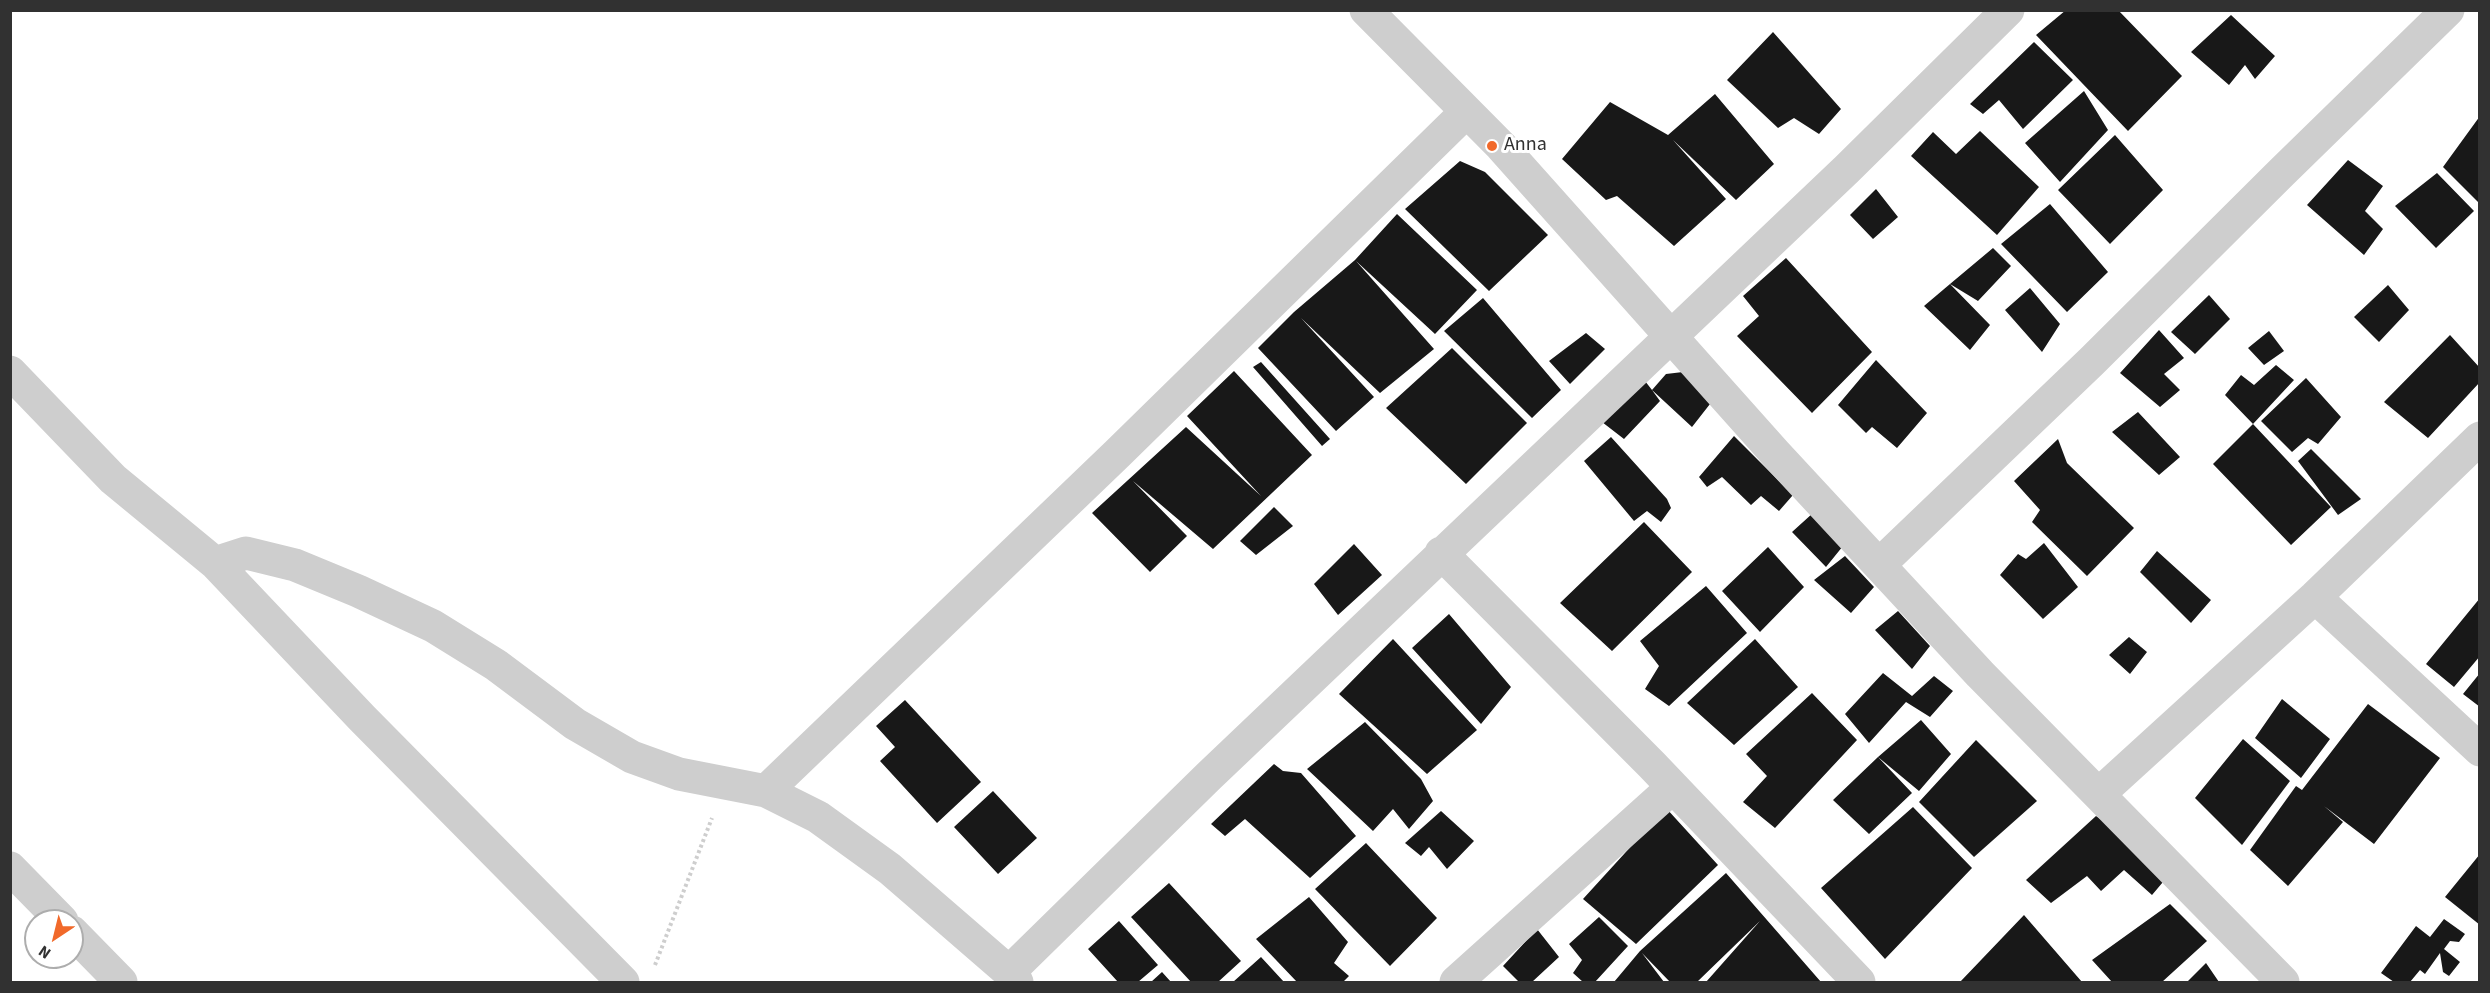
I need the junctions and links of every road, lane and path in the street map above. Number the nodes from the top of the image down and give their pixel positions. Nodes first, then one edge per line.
1 (1366, 10) edge
2 (2008, 10) edge
3 (2448, 10) edge
4 (1466, 112) junction
5 (1671, 335) junction
6 (10, 372) edge
7 (2480, 438) edge
8 (1441, 553) junction
9 (215, 563) junction
10 (1880, 564) junction
11 (2315, 597) junction
12 (2480, 750) edge
13 (726, 783) junction
14 (1673, 787) junction
15 (766, 791) junction
16 (2100, 793) junction
17 (10, 868) edge
18 (50, 909) edge
19 (84, 944) edge
20 (653, 971) dead end
21 (1013, 977) edge
22 (121, 982) edge
23 (623, 982) edge
24 (1456, 982) edge
25 (1859, 982) edge
26 (2283, 982) edge

1 - 4 street
2 - 5 street
3 - 10 street
4 - 5 street
4 - 15 street
5 - 8 street
5 - 10 street
6 - 9 street
7 - 11 street
8 - 14 street
8 - 21 street
9 - 13 street
9 - 23 street
10 - 16 street
11 - 12 street
11 - 16 street
13 - 15 street
13 - 20 path
14 - 24 street
14 - 25 street
15 - 21 street
16 - 26 street
17 - 18 street
19 - 22 street

